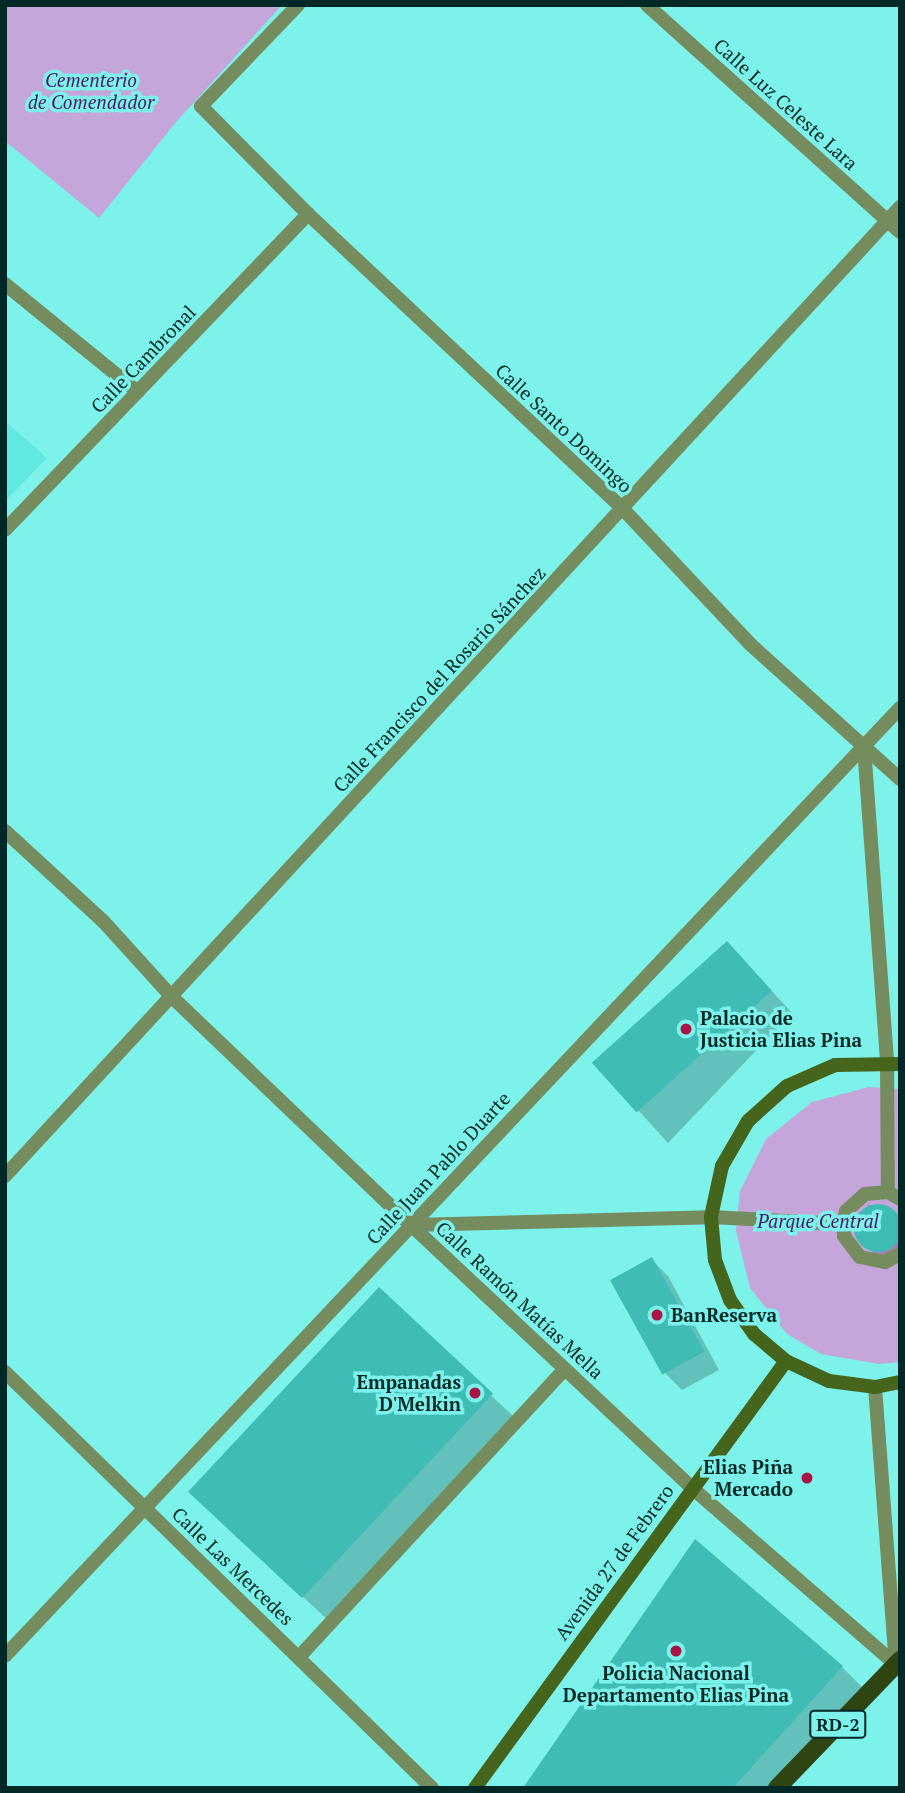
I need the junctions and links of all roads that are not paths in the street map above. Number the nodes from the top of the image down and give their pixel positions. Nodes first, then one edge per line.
1 (298, 5) edge
2 (647, 5) edge
3 (900, 207) edge
4 (308, 214) junction
5 (887, 220) junction
6 (900, 232) edge
7 (5, 284) edge
8 (138, 392) junction
9 (622, 508) junction
10 (5, 530) edge
11 (900, 708) edge
12 (864, 747) junction
13 (900, 779) edge
14 (5, 831) edge
15 (171, 996) junction
16 (894, 1063) edge
17 (5, 1175) edge
18 (894, 1195) edge
19 (711, 1217) junction
20 (843, 1224) junction
21 (411, 1225) junction
22 (900, 1254) edge
23 (786, 1362) junction
24 (565, 1369) junction
25 (5, 1372) edge
26 (900, 1382) edge
27 (875, 1387) junction
28 (691, 1487) junction
29 (145, 1508) junction
30 (5, 1656) edge
31 (299, 1657) junction
32 (899, 1664) edge
33 (432, 1788) edge
34 (475, 1788) edge
35 (777, 1788) edge

1 - 4 street, Calle Santo Domingo
2 - 5 street, Calle Luz Celeste Lara
3 - 5 street, Calle Francisco del Rosario Sánchez
4 - 8 street, Calle Cambronal
4 - 9 street, Calle Santo Domingo
5 - 6 street, Calle Luz Celeste Lara
5 - 9 street, Calle Francisco del Rosario Sánchez
7 - 8 street
8 - 10 street, Calle Cambronal
9 - 12 street, Calle Santo Domingo
9 - 15 street, Calle Francisco del Rosario Sánchez
11 - 12 street, Calle Juan Pablo Duarte
12 - 13 street, Calle Santo Domingo
12 - 16 street
12 - 21 street, Calle Juan Pablo Duarte
14 - 15 street, Calle Ramón Matías Mella
15 - 17 street, Calle Francisco del Rosario Sánchez
15 - 21 street, Calle Ramón Matías Mella
16 - 18 street
16 - 19 street
18 - 20 street
19 - 20 street
19 - 21 street
19 - 23 street
20 - 22 street
21 - 24 street, Calle Ramón Matías Mella
21 - 29 street, Calle Juan Pablo Duarte
23 - 27 street
23 - 28 street, Avenida 27 de Febrero
24 - 28 street, Calle Ramón Matías Mella
24 - 31 street
25 - 29 street, Calle Las Mercedes
26 - 27 street
27 - 32 street
28 - 32 street, Calle Ramón Matías Mella
28 - 34 street, Avenida 27 de Febrero
29 - 30 street, Calle Juan Pablo Duarte
29 - 31 street, Calle Las Mercedes
31 - 33 street, Calle Las Mercedes
32 - 35 main road, RD-2

